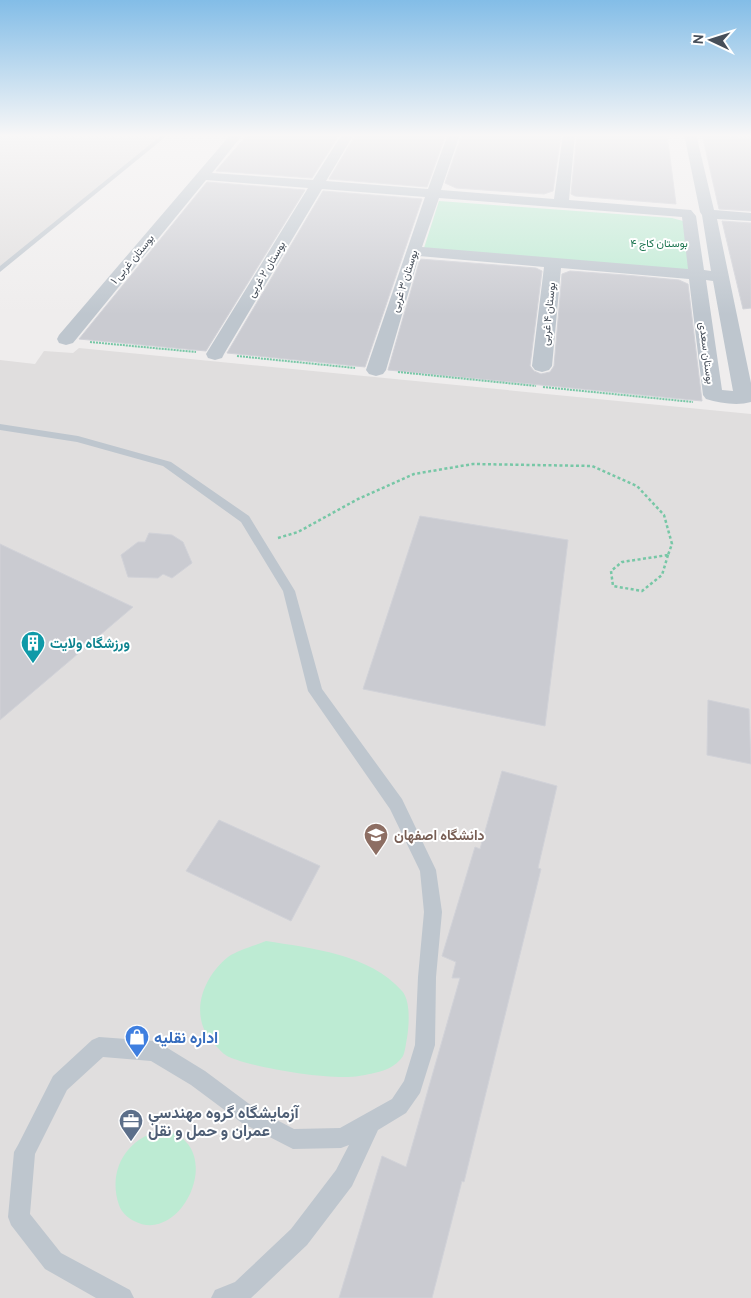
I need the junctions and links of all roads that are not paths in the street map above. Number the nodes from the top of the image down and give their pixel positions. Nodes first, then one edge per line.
1 (434, 194) edge
2 (92, 195) edge
3 (186, 195) edge
4 (311, 195) edge
5 (442, 195) edge
6 (563, 195) edge
7 (706, 195) edge
8 (562, 203) junction
9 (687, 210) junction
10 (711, 214) junction
11 (751, 217) edge
12 (751, 231) edge
13 (414, 251) junction
14 (553, 262) junction
15 (0, 270) edge
16 (698, 275) junction
17 (720, 276) junction
18 (66, 339) road end
19 (215, 354) road end
20 (542, 366) dead end
21 (376, 370) road end
22 (0, 427) edge
23 (371, 1123) junction
24 (122, 1298) edge
25 (223, 1298) edge

1 - 13 street, بوستان ۳ غربی
2 - 15 lane
3 - 18 street, بوستان غربی ۱
4 - 19 street, بوستان ۲ غربی
5 - 8 street
6 - 8 street
7 - 10 street, بوستان سعدی
8 - 9 street
9 - 10 street
9 - 16 street, بوستان سعدی
10 - 11 street
10 - 12 street
10 - 17 street, بوستان سعدی
13 - 14 street
13 - 21 street, بوستان ۳ غربی
14 - 16 street
14 - 20 street, بوستان ۴ غربی
16 - 17 street
16 - 17 street, بوستان سعدی
22 - 23 lane
23 - 24 lane
23 - 25 lane

